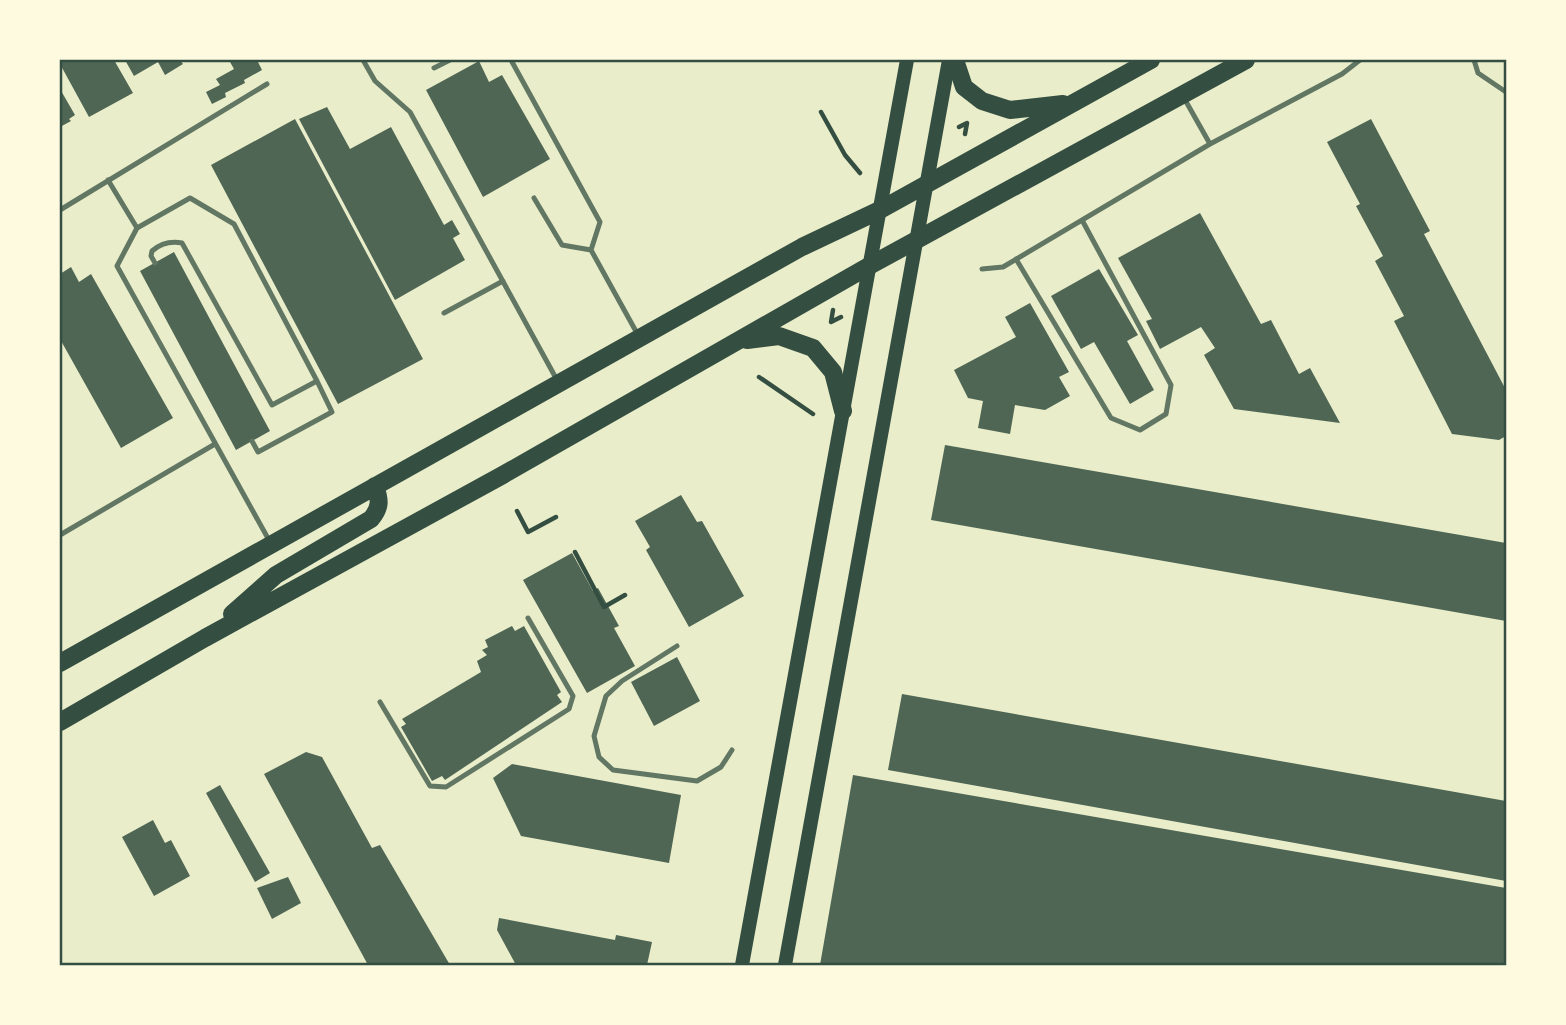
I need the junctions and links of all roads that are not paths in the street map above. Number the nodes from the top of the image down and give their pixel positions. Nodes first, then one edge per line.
1 (363, 60) edge
2 (450, 60) edge
3 (511, 60) edge
4 (907, 60) edge
5 (952, 60) edge
6 (1246, 60) edge
7 (1360, 60) edge
8 (1474, 60) edge
9 (1145, 61) edge
10 (434, 68) dead end
11 (267, 83) dead end
12 (1507, 92) edge
13 (1183, 95) junction
14 (1073, 103) junction
15 (1210, 144) junction
16 (108, 180) junction
17 (926, 185) junction
18 (534, 198) dead end
19 (60, 210) edge
20 (880, 210) junction
21 (1082, 220) junction
22 (137, 228) junction
23 (915, 242) junction
24 (591, 250) junction
25 (1016, 259) junction
26 (155, 262) dead end
27 (869, 266) junction
28 (982, 269) dead end
29 (503, 281) junction
30 (444, 313) dead end
31 (639, 338) junction
32 (737, 342) junction
33 (317, 381) junction
34 (559, 383) junction
35 (844, 411) junction
36 (252, 441) dead end
37 (215, 444) junction
38 (375, 486) junction
39 (60, 535) edge
40 (271, 545) junction
41 (528, 618) dead end
42 (205, 638) junction
43 (677, 646) dead end
44 (60, 663) edge
45 (380, 702) dead end
46 (60, 722) edge
47 (732, 750) dead end
48 (742, 965) edge
49 (785, 965) edge

1 - 29 lane
2 - 10 lane
3 - 24 lane
4 - 20 main road
5 - 14 main road
5 - 17 main road
6 - 13 main road
7 - 15 lane
8 - 12 lane
9 - 14 main road
11 - 16 lane
13 - 15 lane
13 - 23 main road
14 - 17 main road
15 - 21 lane
16 - 19 lane
16 - 22 lane
17 - 20 main road
17 - 23 main road
18 - 24 lane
20 - 27 main road
20 - 31 main road
21 - 25 lane
21 - 25 lane
22 - 33 lane
22 - 37 lane
23 - 27 main road
23 - 49 main road
24 - 31 lane
25 - 28 lane
26 - 33 lane
27 - 32 main road
27 - 35 main road
29 - 30 lane
29 - 34 lane
31 - 34 main road
32 - 35 main road
32 - 42 main road
33 - 36 lane
34 - 38 main road
35 - 48 main road
37 - 39 lane
37 - 40 lane
38 - 40 main road
38 - 42 main road
40 - 44 main road
41 - 45 lane
42 - 46 main road
43 - 47 lane

